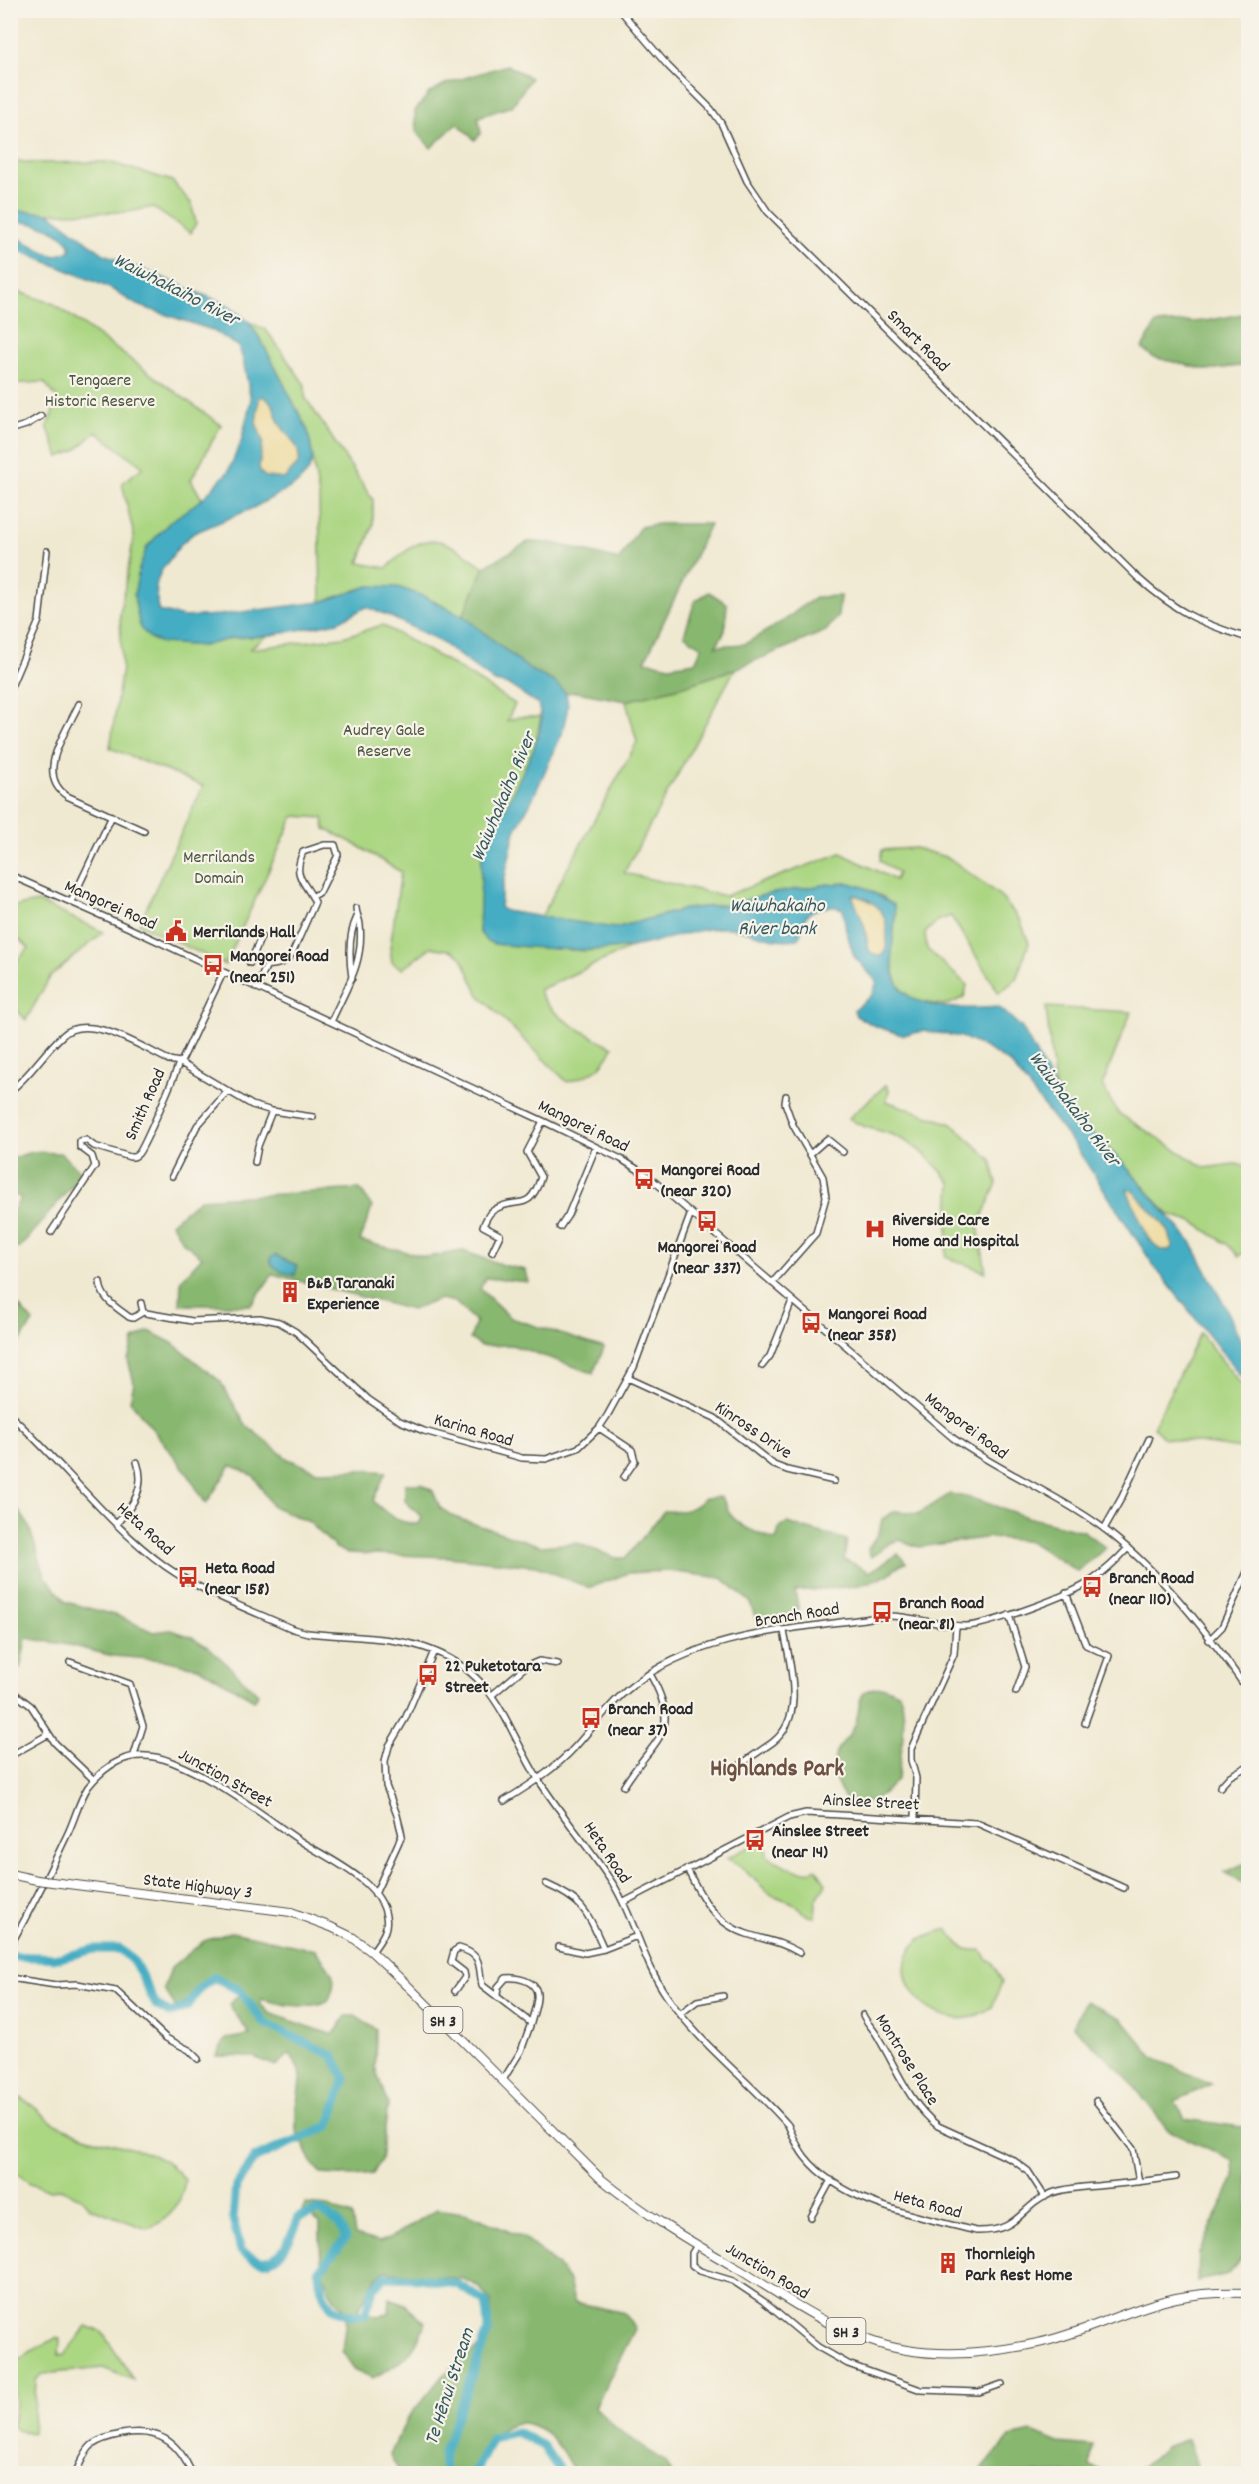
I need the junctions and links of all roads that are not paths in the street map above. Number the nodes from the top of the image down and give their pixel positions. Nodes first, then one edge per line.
1 (620, 10) edge
2 (41, 416) dead end
3 (10, 430) edge
4 (46, 551) dead end
5 (1248, 638) edge
6 (10, 689) edge
7 (79, 704) dead end
8 (112, 816) junction
9 (144, 831) dead end
10 (10, 875) edge
11 (312, 897) junction
12 (71, 902) junction
13 (356, 908) dead end
14 (357, 917) junction
15 (261, 937) dead end
16 (254, 954) junction
17 (250, 963) dead end
18 (267, 965) junction
19 (223, 973) junction
20 (351, 978) junction
21 (256, 988) junction
22 (331, 1022) junction
23 (178, 1062) junction
24 (10, 1090) edge
25 (228, 1091) junction
26 (786, 1096) dead end
27 (272, 1111) junction
28 (313, 1117) dead end
29 (543, 1121) junction
30 (596, 1147) junction
31 (843, 1152) dead end
32 (810, 1154) junction
33 (255, 1162) dead end
34 (172, 1176) dead end
35 (692, 1213) junction
36 (560, 1227) dead end
37 (51, 1232) dead end
38 (492, 1252) dead end
39 (100, 1282) dead end
40 (772, 1283) junction
41 (792, 1300) junction
42 (141, 1303) dead end
43 (143, 1312) junction
44 (762, 1366) dead end
45 (628, 1378) junction
46 (10, 1415) edge
47 (599, 1428) junction
48 (1149, 1439) dead end
49 (137, 1462) dead end
50 (624, 1477) dead end
51 (834, 1481) dead end
52 (117, 1523) junction
53 (1104, 1529) junction
54 (1128, 1548) junction
55 (1248, 1570) edge
56 (1066, 1593) junction
57 (1009, 1615) junction
58 (957, 1626) junction
59 (784, 1631) junction
60 (1209, 1640) junction
61 (434, 1652) junction
62 (70, 1662) dead end
63 (558, 1664) dead end
64 (650, 1674) junction
65 (10, 1690) edge
66 (1016, 1692) dead end
67 (1248, 1692) edge
68 (492, 1695) junction
69 (1085, 1723) dead end
70 (49, 1734) junction
71 (134, 1755) junction
72 (10, 1756) edge
73 (739, 1766) dead end
74 (1248, 1766) edge
75 (539, 1779) junction
76 (94, 1780) junction
77 (624, 1786) dead end
78 (1220, 1787) dead end
79 (504, 1801) dead end
80 (915, 1818) junction
81 (687, 1869) junction
82 (10, 1875) edge
83 (546, 1884) dead end
84 (1124, 1888) dead end
85 (375, 1894) junction
86 (624, 1902) junction
87 (637, 1936) junction
88 (11, 1945) edge
89 (559, 1947) dead end
90 (604, 1949) junction
91 (372, 1952) junction
92 (800, 1953) dead end
93 (10, 1978) edge
94 (455, 1991) dead end
95 (496, 1995) junction
96 (723, 1996) dead end
97 (680, 2014) junction
98 (863, 2015) dead end
99 (531, 2023) junction
100 (198, 2059) dead end
101 (503, 2080) junction
102 (1096, 2101) dead end
103 (1176, 2177) dead end
104 (831, 2180) junction
105 (1139, 2182) junction
106 (1045, 2198) junction
107 (811, 2217) dead end
108 (697, 2245) junction
109 (1248, 2293) edge
110 (1002, 2384) dead end
111 (75, 2474) edge
112 (192, 2474) edge

1 - 5 street, Smart Road
2 - 3 street
4 - 6 street
7 - 8 street
8 - 9 street
8 - 12 street
10 - 12 street, Mangorei Road
11 - 11 street
11 - 18 street
12 - 19 street, Mangorei Road
13 - 14 street
14 - 20 street
14 - 20 street
15 - 16 street
16 - 17 street
16 - 18 street
18 - 21 street
19 - 21 street, Mangorei Road
19 - 23 street, Smith Road
20 - 22 street
21 - 22 street, Mangorei Road
22 - 29 street, Mangorei Road
23 - 24 street
23 - 25 street
23 - 37 street, Smith Road
25 - 27 street
25 - 34 street
26 - 32 street
27 - 28 street
27 - 33 street
29 - 30 street, Mangorei Road
29 - 38 street
30 - 35 street, Mangorei Road
30 - 36 street
31 - 32 street
32 - 40 street
35 - 40 street, Mangorei Road
35 - 45 street, Karina Road
39 - 43 street, Karina Road
40 - 41 street, Mangorei Road
41 - 44 street
41 - 53 street, Mangorei Road
42 - 43 street
43 - 47 street, Karina Road
45 - 47 street, Karina Road
45 - 51 street, Kinross Drive
46 - 52 street, Heta Road
47 - 50 street
48 - 53 street
49 - 52 street
52 - 61 street, Heta Road
53 - 54 street, Mangorei Road
54 - 56 street, Branch Road
54 - 60 street, Mangorei Road
55 - 60 street
56 - 57 street, Branch Road
56 - 69 street
57 - 58 street, Branch Road
57 - 66 street
58 - 59 street, Branch Road
58 - 80 street
59 - 64 street, Branch Road
59 - 73 street
60 - 67 street, Mangorei Road
61 - 68 street, Heta Road
61 - 85 street
62 - 71 street
63 - 68 street
64 - 75 street, Branch Road
64 - 77 street
65 - 70 street
68 - 75 street, Heta Road
70 - 72 street
70 - 76 street
71 - 76 street
71 - 85 street, Junction Street
74 - 78 street
75 - 79 street, Branch Road
75 - 86 street, Heta Road
76 - 88 street
80 - 81 street, Ainslee Street
80 - 84 street, Ainslee Street
81 - 86 street, Ainslee Street
81 - 92 street
82 - 91 highway, State Highway 3 / SH 3, bridge
83 - 90 street
85 - 91 street, Junction Street
86 - 87 street, Heta Road
87 - 90 street
87 - 97 street, Heta Road
89 - 90 street
91 - 101 highway, Junction Road / SH 3
93 - 100 street
94 - 95 street
95 - 99 street
95 - 99 street
96 - 97 street
97 - 104 street, Heta Road
98 - 106 street, Montrose Place
99 - 101 street
101 - 108 highway, Junction Road / SH 3
102 - 105 street
103 - 105 street, Heta Road
104 - 106 street, Heta Road
104 - 107 street
105 - 106 street, Heta Road
108 - 109 highway, Junction Road / SH 3
108 - 110 street
111 - 112 street

